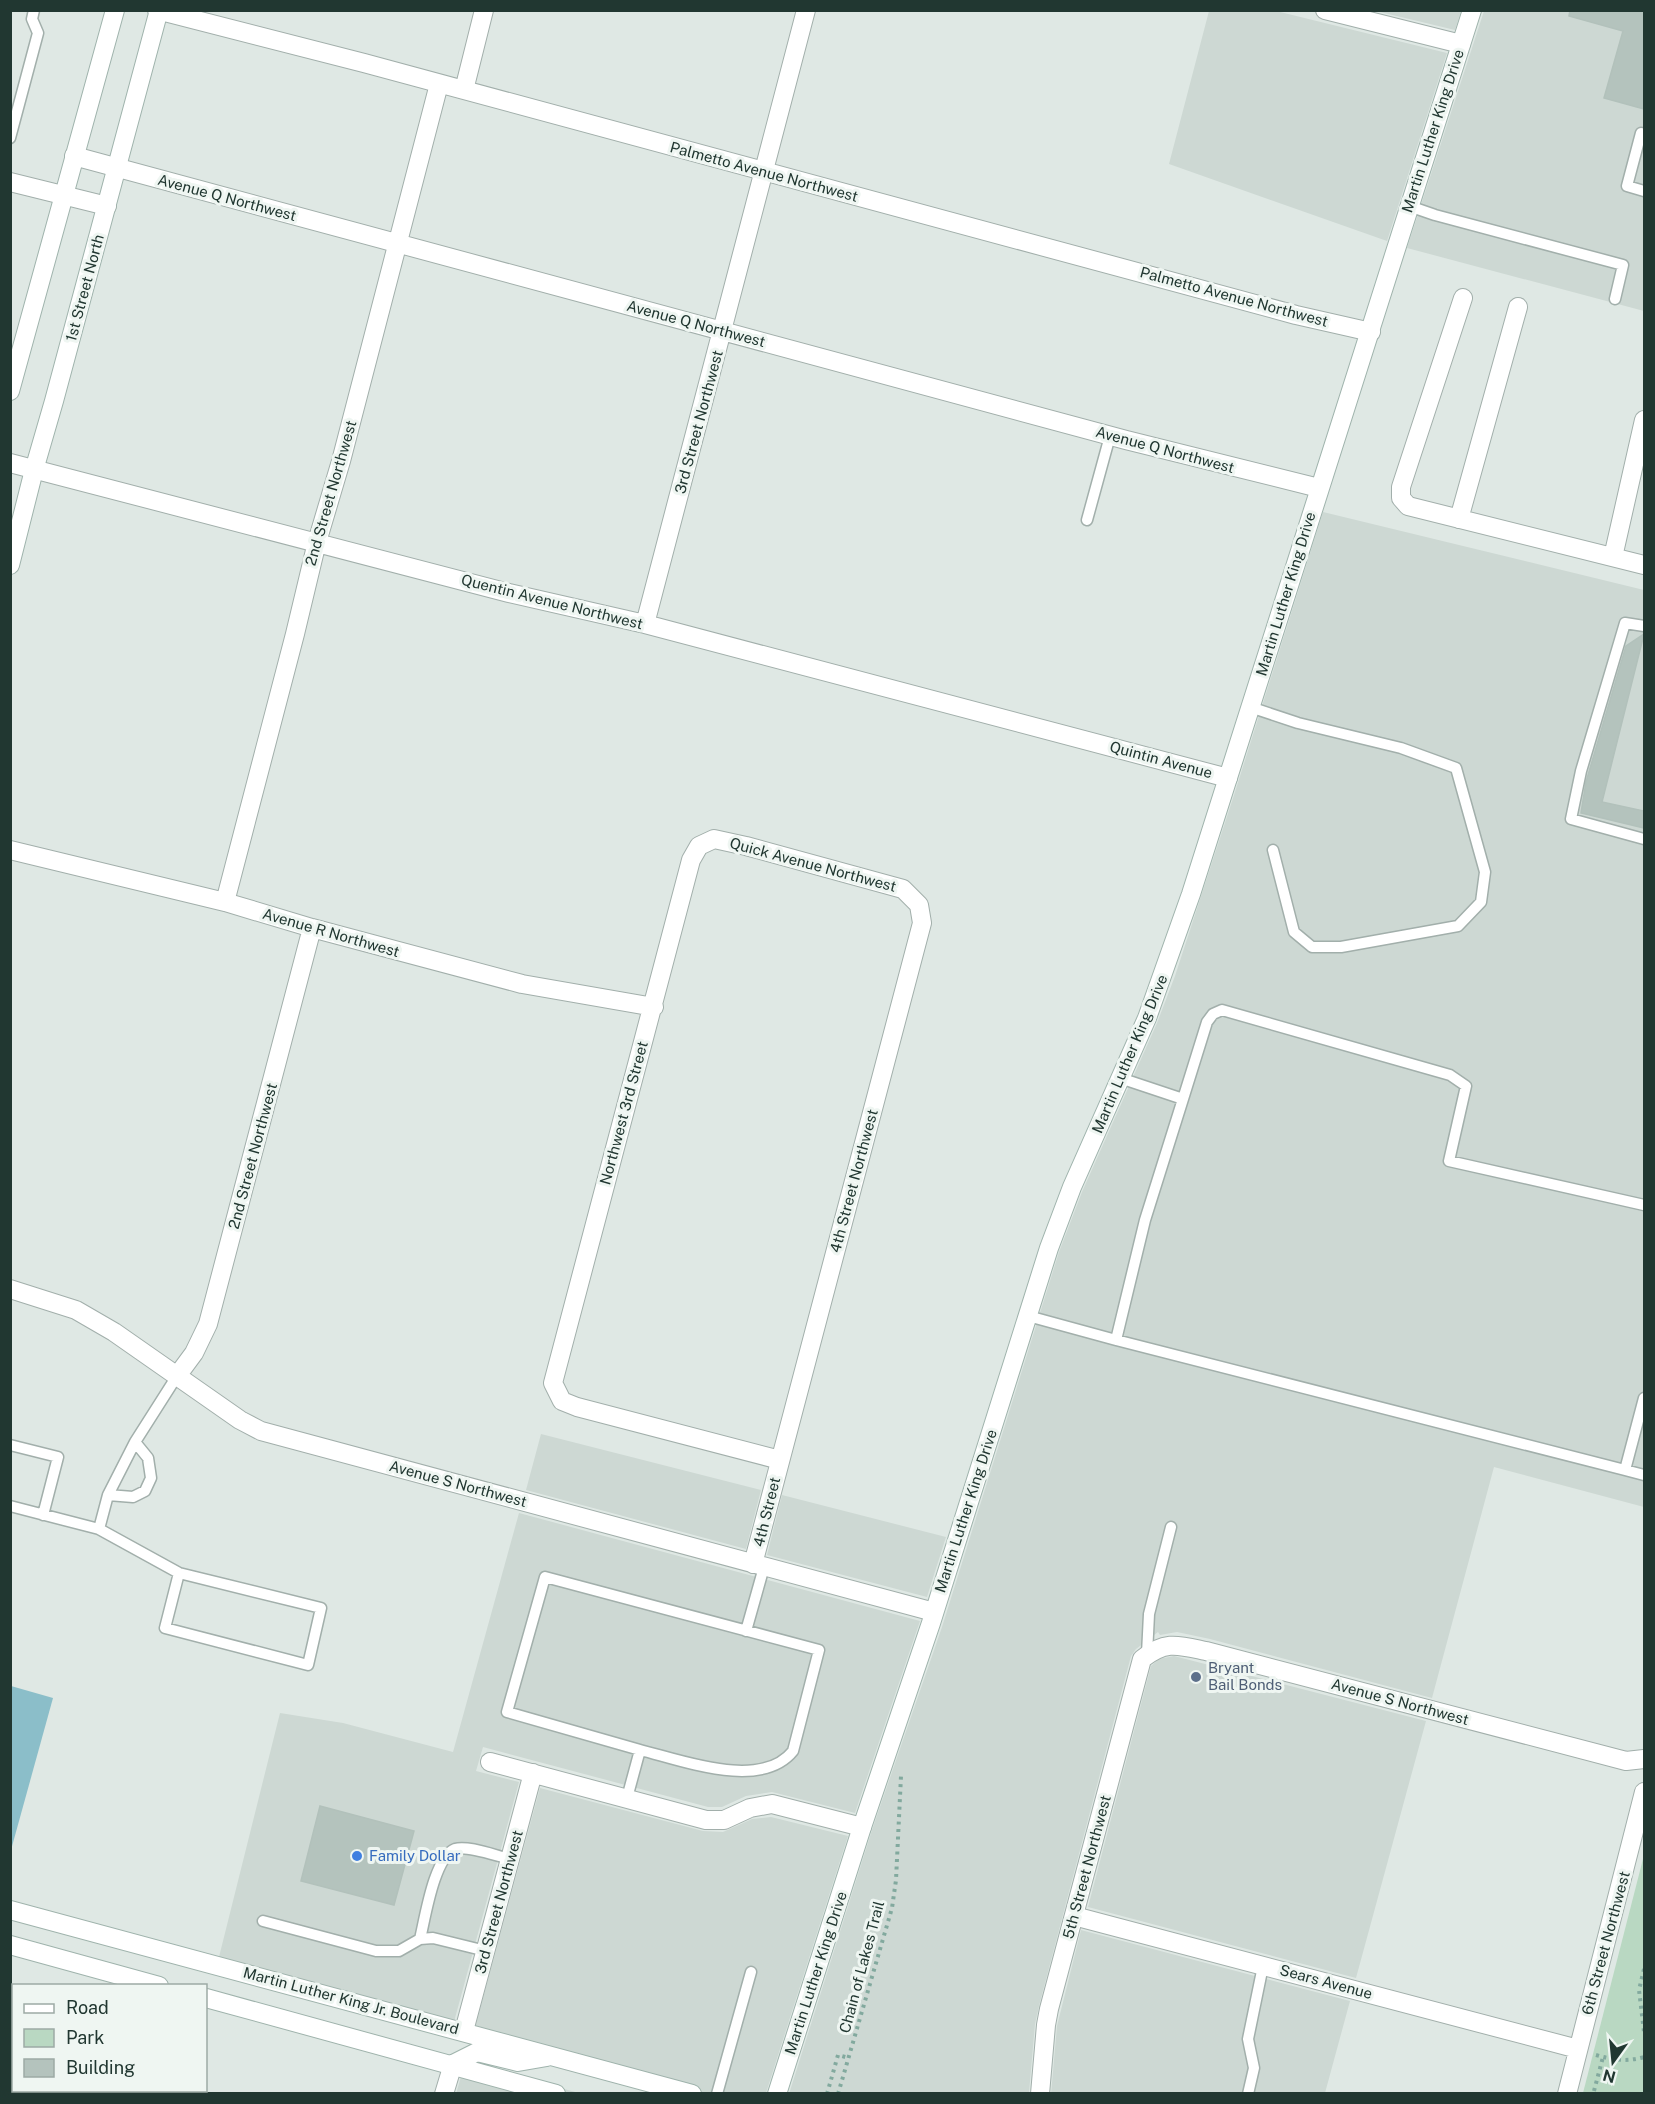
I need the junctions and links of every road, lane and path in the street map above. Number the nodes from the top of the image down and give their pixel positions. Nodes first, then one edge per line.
1 (34, 10) edge
2 (115, 10) edge
3 (484, 10) edge
4 (806, 10) edge
5 (1325, 10) edge
6 (1472, 10) edge
7 (158, 11) edge
8 (1461, 44) junction
9 (439, 84) junction
10 (464, 90) junction
11 (1644, 134) edge
12 (10, 138) edge
13 (74, 156) junction
14 (117, 168) junction
15 (764, 172) junction
16 (10, 182) edge
17 (1644, 191) edge
18 (63, 195) junction
19 (107, 206) junction
20 (1409, 206) junction
21 (398, 245) junction
22 (1463, 298) dead end
23 (1615, 299) dead end
24 (1518, 308) dead end
25 (723, 330) junction
26 (1371, 332) junction
27 (10, 391) edge
28 (1644, 420) edge
29 (1110, 436) junction
30 (10, 463) edge
31 (34, 470) junction
32 (1319, 488) junction
33 (1087, 519) dead end
34 (1459, 519) junction
35 (317, 542) junction
36 (1613, 557) junction
37 (10, 565) edge
38 (1644, 565) edge
39 (645, 624) junction
40 (1644, 626) edge
41 (1250, 707) junction
42 (1094, 743) joint
43 (1228, 778) junction
44 (1644, 840) edge
45 (706, 843) joint
46 (10, 850) edge
47 (1273, 850) dead end
48 (225, 902) junction
49 (916, 902) joint
50 (312, 928) junction
51 (654, 1007) junction
52 (1120, 1078) junction
53 (1184, 1099) junction
54 (1644, 1205) edge
55 (10, 1289) edge
56 (1028, 1316) junction
57 (1116, 1340) junction
58 (177, 1376) junction
59 (1644, 1398) edge
60 (135, 1442) junction
61 (10, 1445) edge
62 (780, 1460) junction
63 (1625, 1470) junction
64 (1644, 1475) edge
65 (108, 1495) junction
66 (10, 1506) edge
67 (43, 1515) junction
68 (1171, 1527) dead end
69 (99, 1530) junction
70 (759, 1566) junction
71 (180, 1573) junction
72 (934, 1612) junction
73 (746, 1631) junction
74 (1151, 1651) junction
75 (640, 1750) junction
76 (1644, 1759) edge
77 (490, 1762) dead end
78 (901, 1772) dead end
79 (533, 1773) junction
80 (1644, 1792) edge
81 (627, 1798) junction
82 (862, 1827) junction
83 (510, 1859) junction
84 (10, 1910) edge
85 (1074, 1916) junction
86 (263, 1921) dead end
87 (420, 1939) junction
88 (10, 1945) edge
89 (486, 1951) junction
90 (1263, 1966) junction
91 (1644, 1969) edge
92 (751, 1972) dead end
93 (117, 1980) edge
94 (145, 1984) edge
95 (207, 1998) edge
96 (464, 2031) junction
97 (1644, 2032) edge
98 (1578, 2049) junction
99 (552, 2056) junction
100 (1603, 2057) junction
101 (1644, 2057) edge
102 (849, 2058) junction
103 (453, 2064) junction
104 (1594, 2091) dead end
105 (838, 2093) edge
106 (444, 2094) edge
107 (556, 2094) edge
108 (692, 2094) edge
109 (717, 2094) edge
110 (777, 2094) edge
111 (827, 2094) edge
112 (1040, 2094) edge
113 (1248, 2094) edge
114 (1567, 2094) edge

1 - 12 lane
2 - 13 street
3 - 10 street
4 - 15 street, 3rd Street Northwest
5 - 8 street
6 - 8 street, Martin Luther King Drive
7 - 9 street, Palmetto Avenue Northwest
7 - 14 street, 1st Street North
8 - 20 street, Martin Luther King Drive
9 - 10 street, Palmetto Avenue Northwest
9 - 21 street, 2nd Street Northwest
10 - 15 street, Palmetto Avenue Northwest
11 - 17 lane
13 - 14 street, Avenue Q Northwest
13 - 18 street
14 - 19 street, 1st Street North
14 - 21 street, Avenue Q Northwest
15 - 25 street, 3rd Street Northwest
15 - 26 street, Palmetto Avenue Northwest
16 - 18 street
18 - 19 street
18 - 27 street
19 - 31 street, 1st Street North
20 - 23 lane
20 - 26 street, Martin Luther King Drive
21 - 25 street, Avenue Q Northwest
21 - 35 street, 2nd Street Northwest
22 - 34 street
24 - 34 street
25 - 29 street, Avenue Q Northwest
25 - 39 street, 3rd Street Northwest
26 - 32 street, Martin Luther King Drive
28 - 36 street
29 - 32 street, Avenue Q Northwest
29 - 33 lane
30 - 31 street, Quentin Avenue Northwest
31 - 35 street, Quentin Avenue Northwest
31 - 37 street, 1st Street North
32 - 41 street, Martin Luther King Drive
34 - 36 street
35 - 39 street, Quentin Avenue Northwest
35 - 48 street, 2nd Street Northwest
36 - 38 street
39 - 42 street, Quentin Avenue Northwest
40 - 44 lane
41 - 43 street, Martin Luther King Drive
41 - 47 lane
42 - 43 street, Quintin Avenue
43 - 52 street, Martin Luther King Drive
45 - 49 street, Quick Avenue Northwest
45 - 51 street, Northwest 3rd Street
46 - 48 street, Avenue R Northwest
48 - 50 street, Avenue R Northwest
49 - 62 street, 4th Street Northwest
50 - 51 street, Avenue R Northwest
50 - 58 street, 2nd Street Northwest
51 - 62 street, Northwest 3rd Street
52 - 53 lane
52 - 56 street, Martin Luther King Drive
53 - 54 lane
53 - 57 lane
55 - 58 street, Avenue S Northwest
56 - 57 lane
56 - 72 street, Martin Luther King Drive
57 - 63 lane
58 - 60 lane
58 - 70 street, Avenue S Northwest
59 - 63 lane
60 - 65 lane
60 - 65 lane
61 - 67 lane
62 - 70 street, 4th Street
63 - 64 lane
65 - 69 lane
66 - 67 lane
67 - 69 lane
68 - 74 lane
69 - 71 lane
70 - 72 street, Avenue S Northwest
70 - 73 lane
71 - 71 lane
72 - 82 street, Martin Luther King Drive
73 - 75 lane
73 - 75 lane
74 - 76 street, Avenue S Northwest
74 - 85 street, 5th Street Northwest
75 - 81 lane
77 - 79 street
78 - 102 path, Chain of Lakes Trail
79 - 81 street
79 - 83 street, 3rd Street Northwest
80 - 98 street, 6th Street Northwest
81 - 82 street
82 - 110 street, Martin Luther King Drive
83 - 87 lane
83 - 89 street, 3rd Street Northwest
84 - 96 street, Martin Luther King Jr. Boulevard
85 - 90 street, Sears Avenue
85 - 112 street, 5th Street Northwest
86 - 87 lane
87 - 89 lane
88 - 93 street
89 - 96 street, 3rd Street Northwest
90 - 98 street, Sears Avenue
90 - 113 lane
91 - 97 path
92 - 109 lane
93 - 94 street
95 - 103 street
96 - 99 street, Martin Luther King Jr. Boulevard
98 - 100 path
98 - 114 street, 6th Street Northwest
99 - 103 street
99 - 108 street, Martin Luther King Jr. Boulevard
100 - 101 path
100 - 104 path
102 - 105 path, Chain of Lakes Trail
102 - 111 path
103 - 106 street
103 - 107 street

